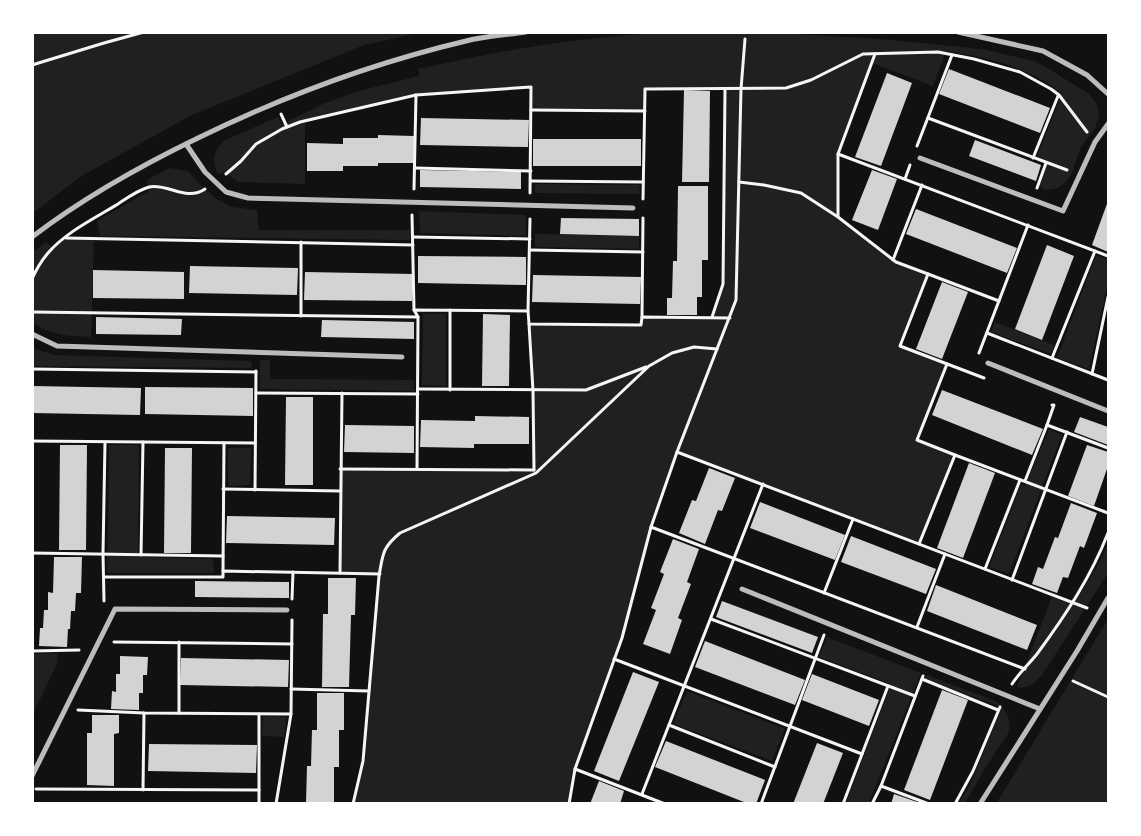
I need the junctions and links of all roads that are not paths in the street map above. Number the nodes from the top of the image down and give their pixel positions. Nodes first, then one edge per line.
1 (526, 32) edge
2 (958, 32) edge
3 (1108, 94) edge
4 (1108, 124) edge
5 (186, 144) junction
6 (920, 158) dead end
7 (633, 208) dead end
8 (32, 237) edge
9 (32, 334) edge
10 (402, 357) dead end
11 (988, 363) dead end
12 (1108, 411) edge
13 (742, 589) dead end
14 (1108, 598) edge
15 (286, 610) dead end
16 (1040, 709) junction
17 (32, 776) edge
18 (980, 804) edge

1 - 5 street
2 - 3 street
4 - 6 street
5 - 7 street
5 - 8 street
9 - 10 street
11 - 12 street
13 - 16 street
14 - 16 street
15 - 17 street
16 - 18 street

